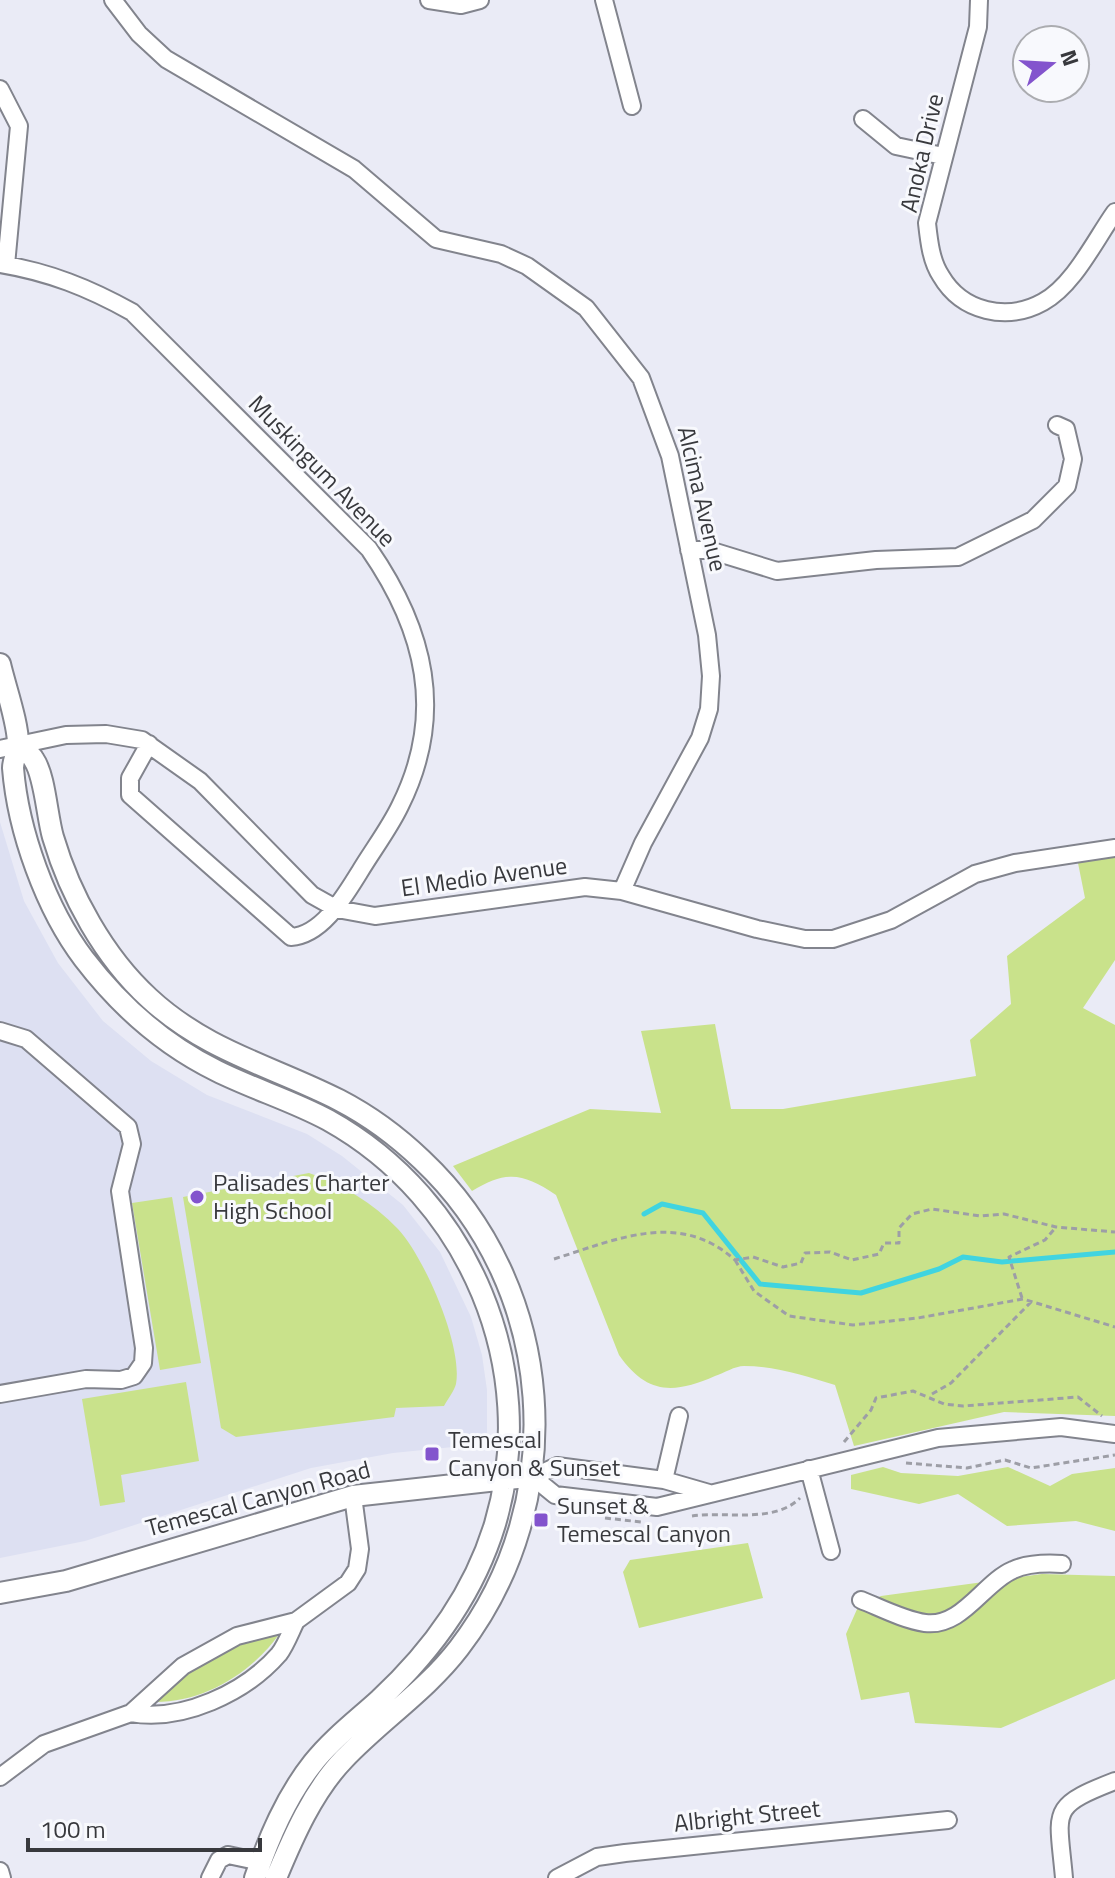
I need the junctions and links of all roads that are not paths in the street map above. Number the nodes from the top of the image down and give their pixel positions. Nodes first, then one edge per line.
1 (113, 0) edge
2 (429, 0) edge
3 (480, 0) edge
4 (604, 0) edge
5 (979, 0) edge
6 (463, 2) edge
7 (0, 89) edge
8 (632, 106) dead end
9 (863, 119) dead end
10 (943, 156) junction
11 (1115, 212) edge
12 (3, 264) edge
13 (1057, 425) dead end
14 (689, 550) junction
15 (0, 664) edge
16 (149, 744) junction
17 (9, 747) edge
18 (1115, 848) edge
19 (622, 891) junction
20 (337, 909) junction
21 (0, 1031) edge
22 (0, 1394) edge
23 (679, 1416) dead end
24 (1114, 1429) edge
25 (809, 1469) junction
26 (533, 1477) junction
27 (506, 1479) junction
28 (664, 1480) junction
29 (709, 1493) junction
30 (353, 1496) junction
31 (831, 1551) dead end
32 (1062, 1564) dead end
33 (0, 1593) edge
34 (861, 1600) dead end
35 (296, 1621) junction
36 (131, 1713) junction
37 (0, 1777) edge
38 (1115, 1781) edge
39 (948, 1820) dead end
40 (258, 1870) edge
41 (0, 1871) edge
42 (2, 1878) edge
43 (210, 1878) edge
44 (276, 1878) edge
45 (557, 1878) edge
46 (1064, 1878) edge

1 - 14 street, Alcima Avenue
2 - 6 street
3 - 6 street
4 - 8 street
5 - 10 street, Anoka Drive
7 - 12 street
9 - 10 street
10 - 11 street, Anoka Drive
12 - 20 street, Muskingum Avenue
13 - 14 street
14 - 19 street, Alcima Avenue
15 - 17 main road
16 - 17 street, El Medio Avenue
16 - 20 street, El Medio Avenue
16 - 20 street
17 - 26 main road
17 - 27 main road
18 - 19 street, El Medio Avenue
19 - 20 street, El Medio Avenue
21 - 22 street
23 - 28 street
24 - 25 street, Temescal Canyon Road
25 - 29 street, Temescal Canyon Road
25 - 31 street
26 - 27 main road, Temescal Canyon Road
26 - 28 street, Temescal Canyon Road
26 - 29 street, Temescal Canyon Road
26 - 44 main road
27 - 30 main road, Temescal Canyon Road
27 - 40 main road
28 - 29 street, Temescal Canyon Road
30 - 33 main road, Temescal Canyon Road
30 - 35 street
32 - 34 street
35 - 36 street
35 - 36 street
36 - 37 street
38 - 46 street
39 - 45 street, Albright Street
40 - 43 street
41 - 42 street

